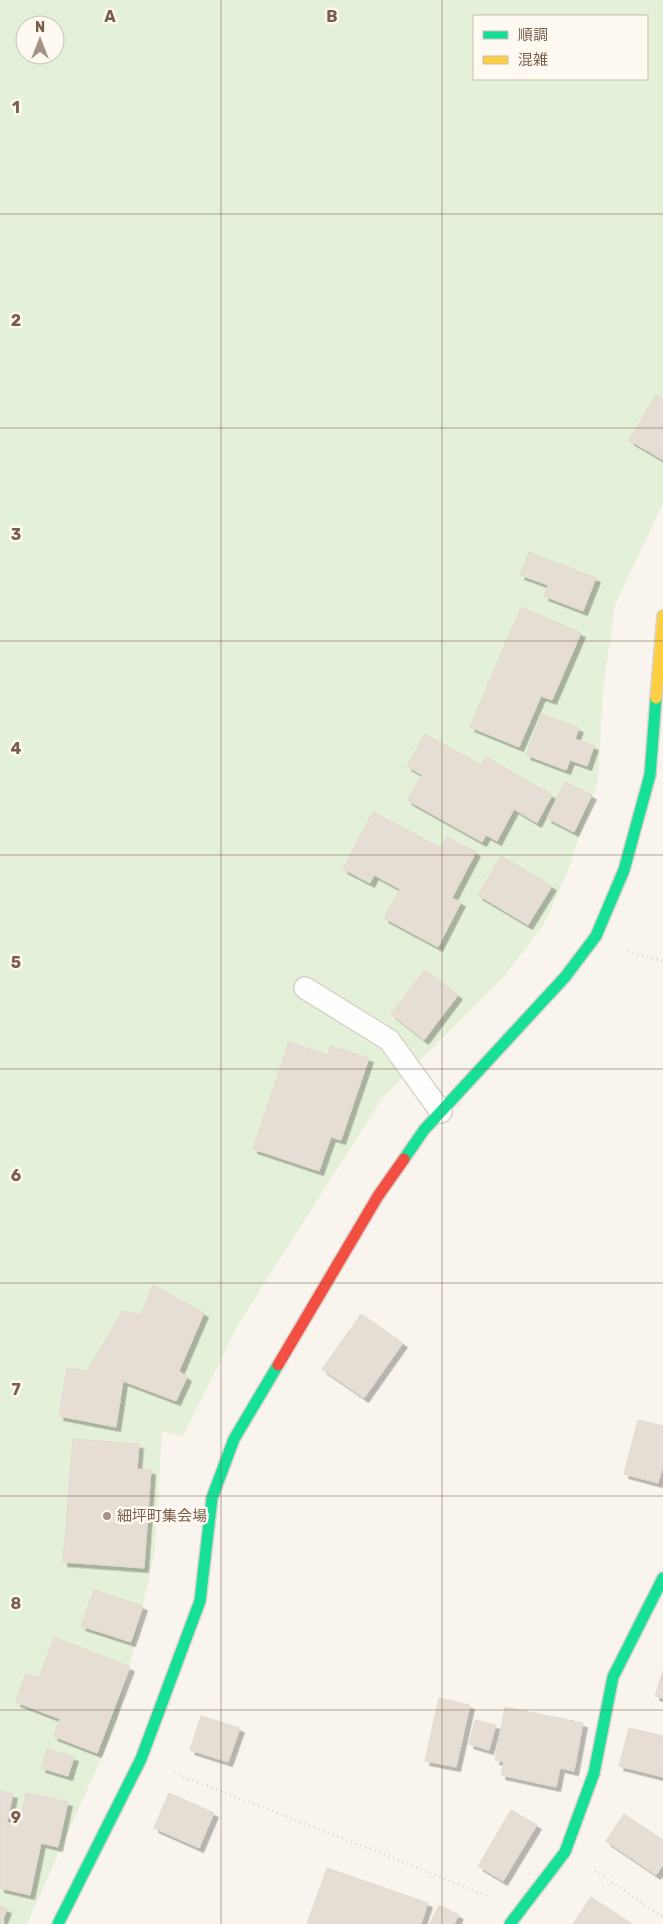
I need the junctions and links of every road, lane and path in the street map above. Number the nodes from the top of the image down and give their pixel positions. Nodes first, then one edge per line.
1 (663, 616) edge
2 (305, 988) dead end
3 (441, 1112) junction
4 (663, 1578) edge
5 (141, 1760) junction
6 (565, 1852) junction
7 (522, 1910) junction
8 (663, 1917) edge
9 (58, 1924) edge
10 (510, 1924) edge

1 - 3 street
2 - 3 lane
3 - 5 street
4 - 6 street
5 - 7 path
5 - 9 street
6 - 7 street
6 - 8 path
7 - 10 street

